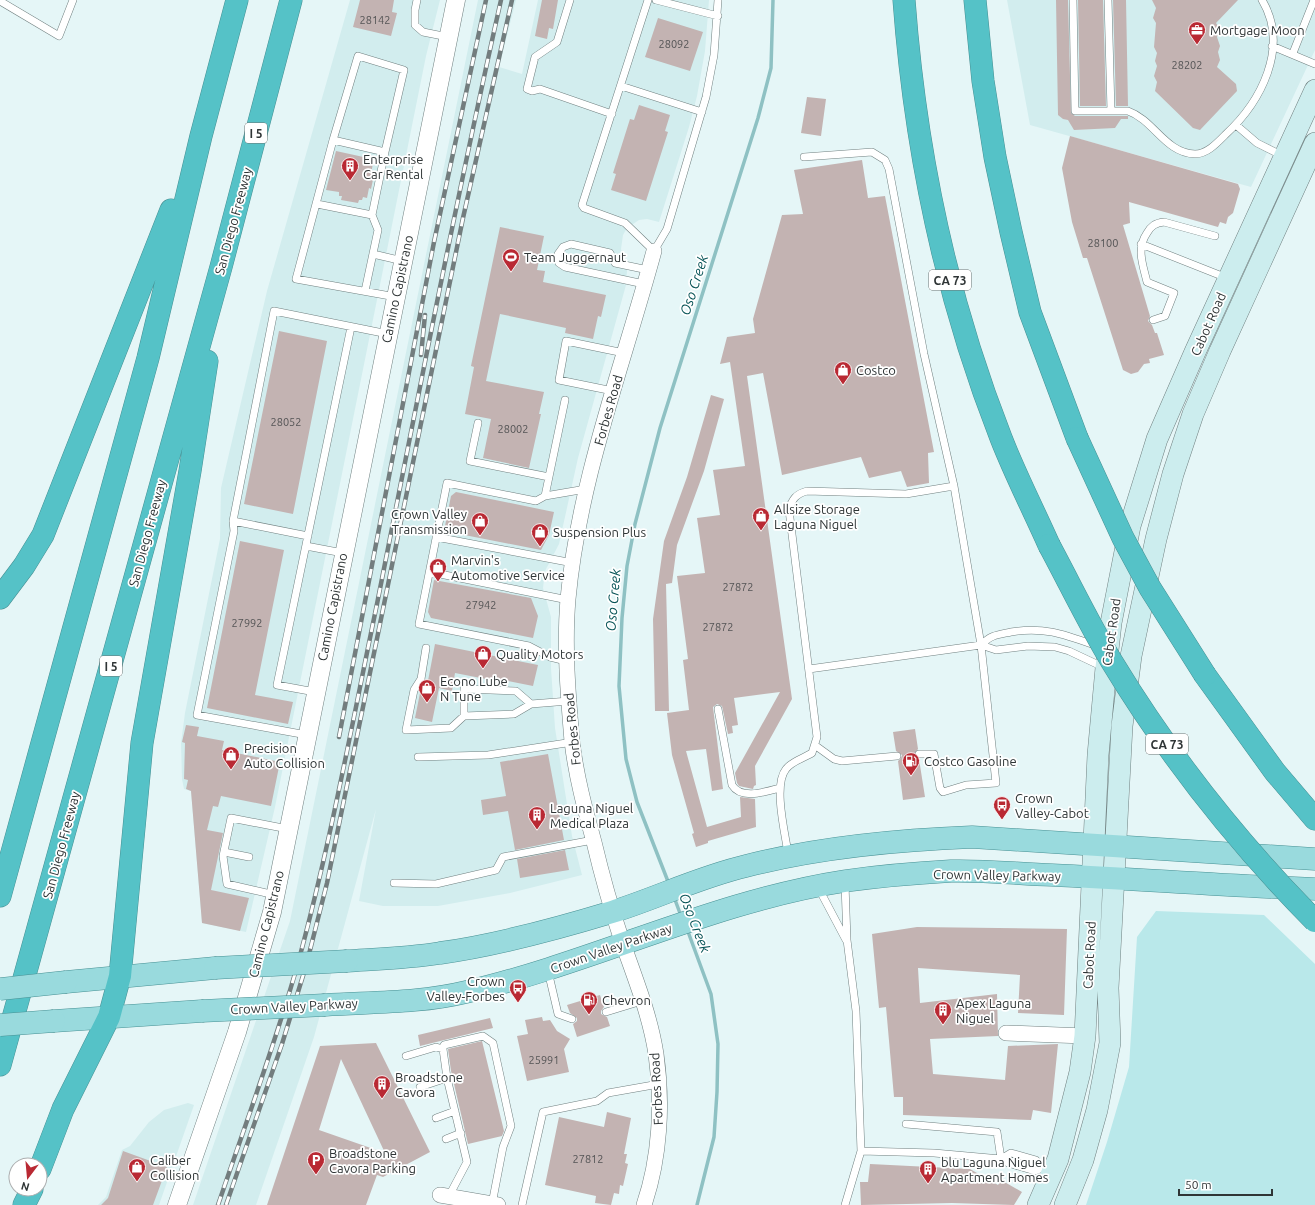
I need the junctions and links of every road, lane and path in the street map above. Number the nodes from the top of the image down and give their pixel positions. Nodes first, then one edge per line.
1 (73, 0) edge
2 (236, 0) edge
3 (291, 0) edge
4 (417, 0) edge
5 (456, 0) edge
6 (570, 0) edge
7 (648, 0) edge
8 (656, 0) edge
9 (718, 0) edge
10 (904, 0) edge
11 (975, 0) edge
12 (1073, 0) edge
13 (1108, 0) edge
14 (1262, 0) edge
15 (1314, 0) edge
16 (0, 1) edge
17 (718, 16) junction
18 (448, 37) junction
19 (1272, 46) junction
20 (1292, 53) junction
21 (1315, 64) edge
22 (621, 86) junction
23 (1315, 90) edge
24 (1111, 111) junction
25 (702, 112) junction
26 (612, 114) junction
27 (1236, 125) junction
28 (201, 136) junction
29 (333, 140) junction
30 (1315, 143) edge
31 (385, 152) junction
32 (1285, 156) junction
33 (804, 158) dead end
34 (317, 204) junction
35 (372, 215) junction
36 (1215, 236) dead end
37 (1141, 244) junction
38 (654, 251) junction
39 (373, 254) junction
40 (403, 261) junction
41 (221, 267) junction
42 (646, 277) junction
43 (1238, 283) junction
44 (365, 291) junction
45 (396, 297) junction
46 (1153, 320) dead end
47 (351, 327) junction
48 (388, 334) junction
49 (624, 353) junction
50 (613, 391) junction
51 (565, 400) dead end
52 (478, 423) dead end
53 (549, 477) junction
54 (954, 486) junction
55 (586, 489) junction
56 (545, 496) junction
57 (233, 521) junction
58 (308, 536) junction
59 (436, 537) junction
60 (306, 546) junction
61 (343, 553) junction
62 (573, 564) junction
63 (430, 572) junction
64 (0, 598) edge
65 (568, 600) junction
66 (981, 645) junction
67 (426, 648) dead end
68 (1118, 659) junction
69 (566, 660) junction
70 (809, 669) junction
71 (315, 692) junction
72 (569, 701) junction
73 (531, 704) junction
74 (718, 709) dead end
75 (464, 716) junction
76 (307, 735) junction
77 (573, 742) junction
78 (816, 746) junction
79 (919, 754) dead end
80 (897, 756) dead end
81 (418, 757) dead end
82 (780, 788) junction
83 (1315, 819) edge
84 (288, 829) junction
85 (593, 840) junction
86 (1094, 846) junction
87 (1116, 848) junction
88 (224, 852) junction
89 (788, 856) junction
90 (250, 858) dead end
91 (1315, 859) edge
92 (1103, 877) junction
93 (845, 881) junction
94 (394, 882) dead end
95 (818, 886) junction
96 (1315, 889) edge
97 (275, 895) junction
98 (0, 896) edge
99 (612, 912) junction
100 (1315, 921) edge
101 (847, 940) junction
102 (623, 943) junction
103 (547, 970) junction
104 (120, 976) junction
105 (0, 989) edge
106 (642, 1001) junction
107 (606, 1012) dead end
108 (109, 1017) junction
109 (572, 1019) dead end
110 (0, 1025) edge
111 (1006, 1033) dead end
112 (1085, 1036) junction
113 (443, 1049) junction
114 (406, 1056) dead end
115 (0, 1065) edge
116 (447, 1078) junction
117 (659, 1084) junction
118 (420, 1087) dead end
119 (455, 1110) junction
120 (436, 1118) dead end
121 (906, 1124) dead end
122 (461, 1133) junction
123 (446, 1139) dead end
124 (861, 1151) junction
125 (45, 1157) edge
126 (1001, 1159) junction
127 (1059, 1174) junction
128 (449, 1198) edge
129 (495, 1204) edge
130 (176, 1205) edge
131 (522, 1205) edge
132 (644, 1205) edge
133 (845, 1205) edge
134 (1038, 1205) edge
135 (1065, 1205) edge

1 - 16 lane
2 - 28 highway
3 - 41 highway, San Diego Freeway / I 5
4 - 18 lane
5 - 18 street, Camino Capistrano
6 - 26 lane
7 - 22 lane
8 - 17 lane
9 - 17 lane
10 - 100 highway, CA 73, bridge
11 - 83 highway, bridge
12 - 24 lane
13 - 24 lane
14 - 19 lane
15 - 20 lane
17 - 25 lane
18 - 40 street, Camino Capistrano
19 - 20 lane
19 - 27 lane
20 - 21 lane
22 - 25 lane
22 - 26 lane
23 - 32 main road, Cabot Road
24 - 27 lane
25 - 38 lane
26 - 38 lane
27 - 32 lane
28 - 64 highway
28 - 98 highway
29 - 31 lane
29 - 31 lane
29 - 34 lane
30 - 43 main road, Cabot Road
31 - 35 lane
32 - 43 main road, Cabot Road
33 - 54 lane
34 - 35 lane
34 - 44 lane
35 - 39 lane
36 - 37 lane
37 - 43 lane
37 - 46 lane
38 - 42 street, Forbes Road
39 - 40 lane
39 - 44 lane
40 - 45 street, Camino Capistrano
41 - 104 highway
41 - 115 highway, San Diego Freeway / I 5
42 - 42 lane
42 - 49 street, Forbes Road
43 - 68 main road, Cabot Road
43 - 68 main road, Cabot Road
44 - 45 lane
45 - 48 street, Camino Capistrano
47 - 48 lane
47 - 57 lane
47 - 58 lane
48 - 61 street, Camino Capistrano
49 - 50 street, Forbes Road
49 - 50 lane
50 - 55 street, Forbes Road
51 - 53 lane
52 - 53 lane
53 - 56 lane
54 - 66 lane
54 - 70 lane
55 - 56 lane
55 - 62 street, Forbes Road
56 - 59 lane
57 - 58 lane
57 - 76 lane
58 - 60 lane
59 - 62 lane
59 - 63 lane
60 - 61 lane
60 - 71 lane
61 - 71 street, Camino Capistrano
62 - 65 street, Forbes Road
63 - 65 lane
63 - 69 lane
65 - 69 street, Forbes Road
66 - 68 lane
66 - 68 lane
66 - 70 lane
66 - 79 lane
67 - 75 lane
68 - 86 main road, Cabot Road
68 - 87 main road, Cabot Road
69 - 72 street, Forbes Road
70 - 78 lane
71 - 76 street, Camino Capistrano
72 - 73 lane
72 - 77 street, Forbes Road
73 - 75 lane
73 - 75 lane
74 - 82 lane
76 - 84 street, Camino Capistrano
77 - 81 lane
77 - 85 street, Forbes Road
78 - 80 lane
78 - 82 lane
82 - 89 lane
84 - 88 lane
84 - 97 street, Camino Capistrano
85 - 94 lane
85 - 99 street, Forbes Road
86 - 87 main road
86 - 89 main road
86 - 92 main road, Cabot Road
87 - 91 main road
87 - 92 main road, Cabot Road
88 - 90 lane
88 - 97 lane
89 - 99 main road
92 - 93 main road, Crown Valley Parkway
92 - 96 main road, Crown Valley Parkway
92 - 112 main road, Cabot Road
92 - 127 main road, Cabot Road
93 - 95 main road, Crown Valley Parkway
93 - 101 lane
95 - 101 lane
95 - 102 main road, Crown Valley Parkway
97 - 130 street, Camino Capistrano
99 - 102 street, Forbes Road
99 - 104 main road, bridge
101 - 124 lane
102 - 103 main road, Crown Valley Parkway
102 - 106 street, Forbes Road
103 - 108 main road, Crown Valley Parkway, bridge
103 - 109 lane
104 - 105 main road, bridge
104 - 108 highway
106 - 107 lane
106 - 117 street, Forbes Road
108 - 110 main road, Crown Valley Parkway, bridge
108 - 125 highway
111 - 112 street
112 - 127 main road, Cabot Road
113 - 114 lane
113 - 116 lane
113 - 129 lane
116 - 118 lane
116 - 119 lane
117 - 131 lane
117 - 132 street, Forbes Road
119 - 120 lane
119 - 122 lane
121 - 126 lane
122 - 123 lane
122 - 128 lane
124 - 126 lane
124 - 133 lane
126 - 127 lane
126 - 127 lane
127 - 134 main road, Cabot Road
127 - 135 main road, Cabot Road
128 - 129 street

